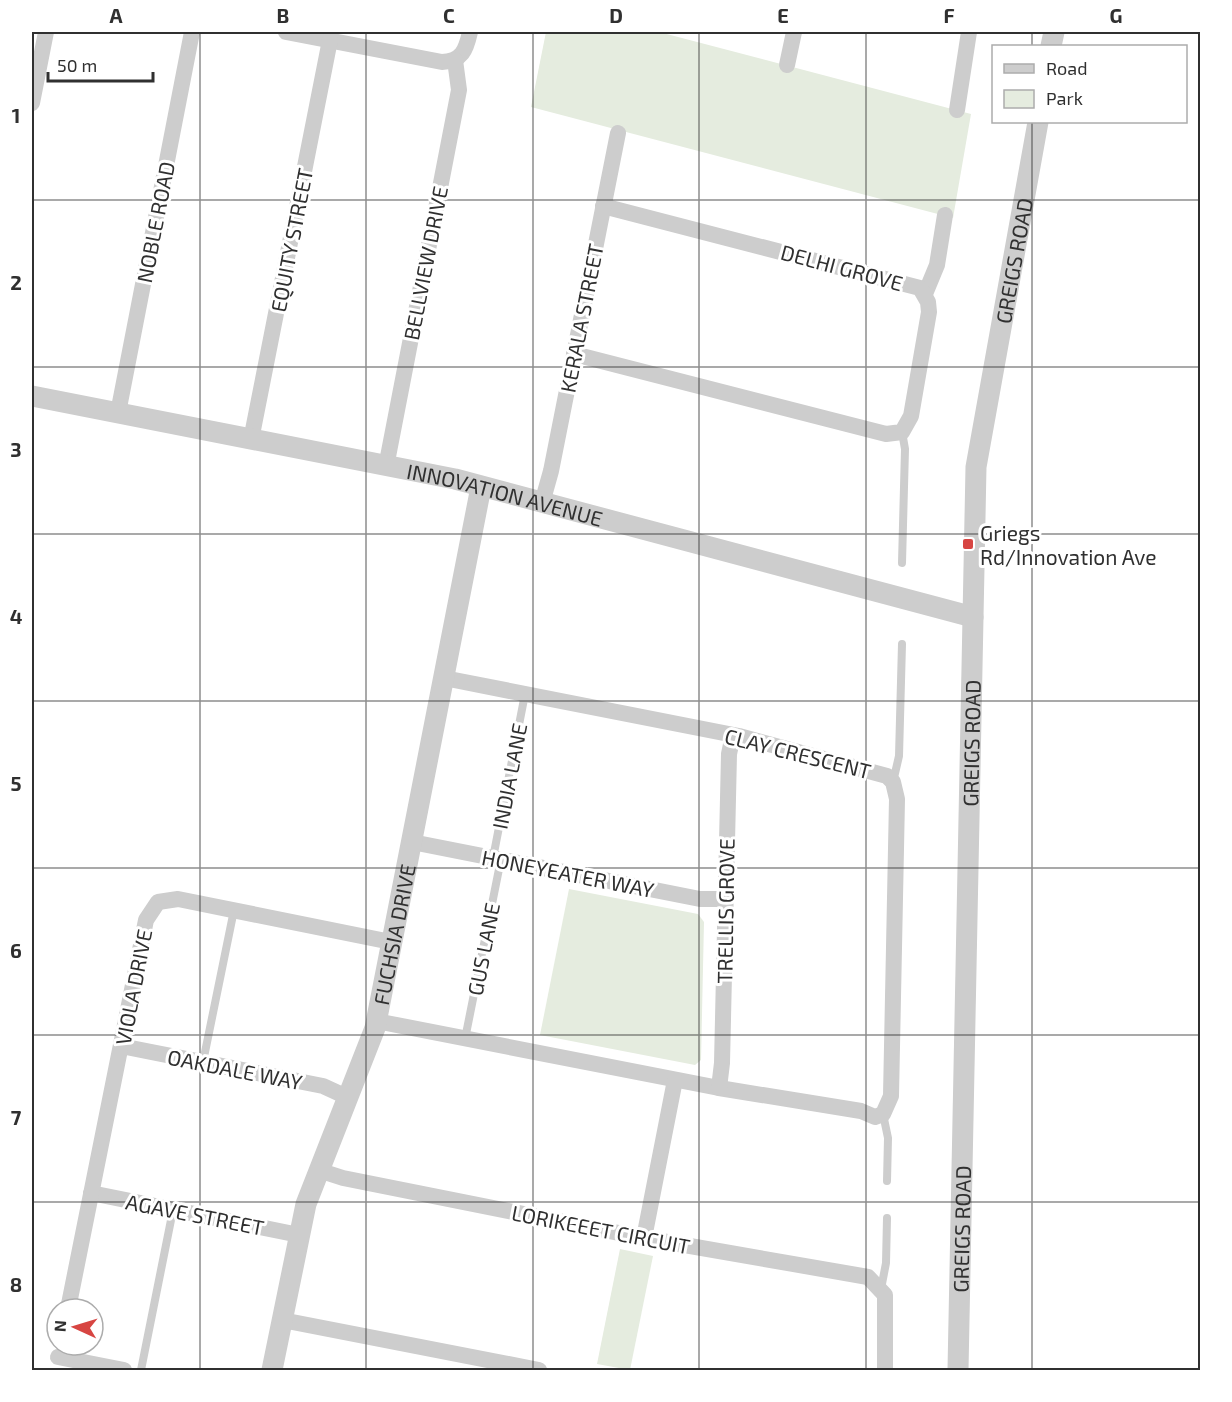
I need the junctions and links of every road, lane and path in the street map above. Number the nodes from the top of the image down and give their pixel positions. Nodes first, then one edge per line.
1 (46, 32) edge
2 (192, 32) edge
3 (286, 32) edge
4 (470, 32) edge
5 (794, 32) edge
6 (969, 32) edge
7 (330, 40) junction
8 (455, 60) junction
9 (787, 65) dead end
10 (35, 69) edge
11 (32, 103) edge
12 (957, 110) dead end
13 (1038, 123) edge
14 (618, 133) dead end
15 (603, 206) junction
16 (945, 215) dead end
17 (925, 294) junction
18 (574, 354) junction
19 (32, 396) edge
20 (118, 413) junction
21 (902, 432) junction
22 (251, 440) junction
23 (386, 467) junction
24 (482, 487) junction
25 (542, 503) junction
26 (902, 562) dead end
27 (973, 617) junction
28 (902, 644) dead end
29 (444, 678) junction
30 (525, 694) junction
31 (733, 735) junction
32 (893, 782) junction
33 (411, 842) junction
34 (496, 859) junction
35 (726, 899) junction
36 (234, 910) junction
37 (392, 942) junction
38 (376, 1021) junction
39 (465, 1038) junction
40 (121, 1046) junction
41 (203, 1062) junction
42 (675, 1080) junction
43 (719, 1088) junction
44 (347, 1097) junction
45 (883, 1114) junction
46 (318, 1170) junction
47 (887, 1181) dead end
48 (92, 1193) junction
49 (173, 1210) junction
50 (887, 1218) dead end
51 (299, 1235) junction
52 (644, 1238) junction
53 (881, 1288) junction
54 (70, 1297) edge
55 (282, 1320) junction
56 (58, 1358) edge
57 (124, 1371) edge
58 (141, 1371) edge
59 (272, 1371) edge
60 (539, 1371) edge
61 (885, 1371) edge
62 (958, 1371) edge

1 - 10 street
2 - 20 street, NOBLE ROAD
3 - 7 street
4 - 8 street
5 - 9 street
6 - 12 street
7 - 8 street
7 - 22 street, EQUITY STREET
8 - 23 street, BELLVIEW DRIVE
10 - 11 street
13 - 27 street, GREIGS ROAD
14 - 15 street, KERALA STREET
15 - 17 street, DELHI GROVE
15 - 18 street, KERALA STREET
16 - 17 street
17 - 21 street, DELHI GROVE
18 - 21 street
18 - 25 street, KERALA STREET
19 - 20 street, INNOVATION AVENUE
20 - 22 street, INNOVATION AVENUE
21 - 26 lane
22 - 23 street, INNOVATION AVENUE
23 - 24 street, INNOVATION AVENUE
24 - 25 street, INNOVATION AVENUE
24 - 29 street, FUCHSIA DRIVE
25 - 27 street, INNOVATION AVENUE
27 - 62 street, GREIGS ROAD
28 - 32 lane
29 - 30 street, CLAY CRESCENT
29 - 33 street, FUCHSIA DRIVE
30 - 31 street, CLAY CRESCENT
30 - 34 lane, INDIA LANE
31 - 32 street, CLAY CRESCENT
31 - 35 street, TRELLIS GROVE
32 - 45 street, CLAY CRESCENT
33 - 34 street, HONEYEATER WAY
33 - 37 street, FUCHSIA DRIVE
34 - 35 street, HONEYEATER WAY
34 - 39 lane, GUS LANE
35 - 43 street, TRELLIS GROVE
36 - 37 street, VIOLA DRIVE
36 - 40 street, VIOLA DRIVE
36 - 41 lane
37 - 38 street, FUCHSIA DRIVE
38 - 39 street
38 - 44 street, FUCHSIA DRIVE
39 - 42 street
40 - 41 street, OAKDALE WAY
40 - 48 street, VIOLA DRIVE
41 - 44 street, OAKDALE WAY
42 - 43 street
42 - 52 street
43 - 45 street
44 - 46 street, FUCHSIA DRIVE
45 - 47 lane, CLAY CRESCENT
46 - 51 street, FUCHSIA DRIVE
46 - 52 street, LORIKEEET CIRCUIT
48 - 49 street, AGAVE STREET
48 - 54 street, VIOLA DRIVE
49 - 51 street, AGAVE STREET
49 - 58 lane
50 - 53 lane
51 - 55 street, FUCHSIA DRIVE
52 - 53 street, LORIKEEET CIRCUIT
53 - 61 street
55 - 59 street, FUCHSIA DRIVE
55 - 60 street
56 - 57 street

